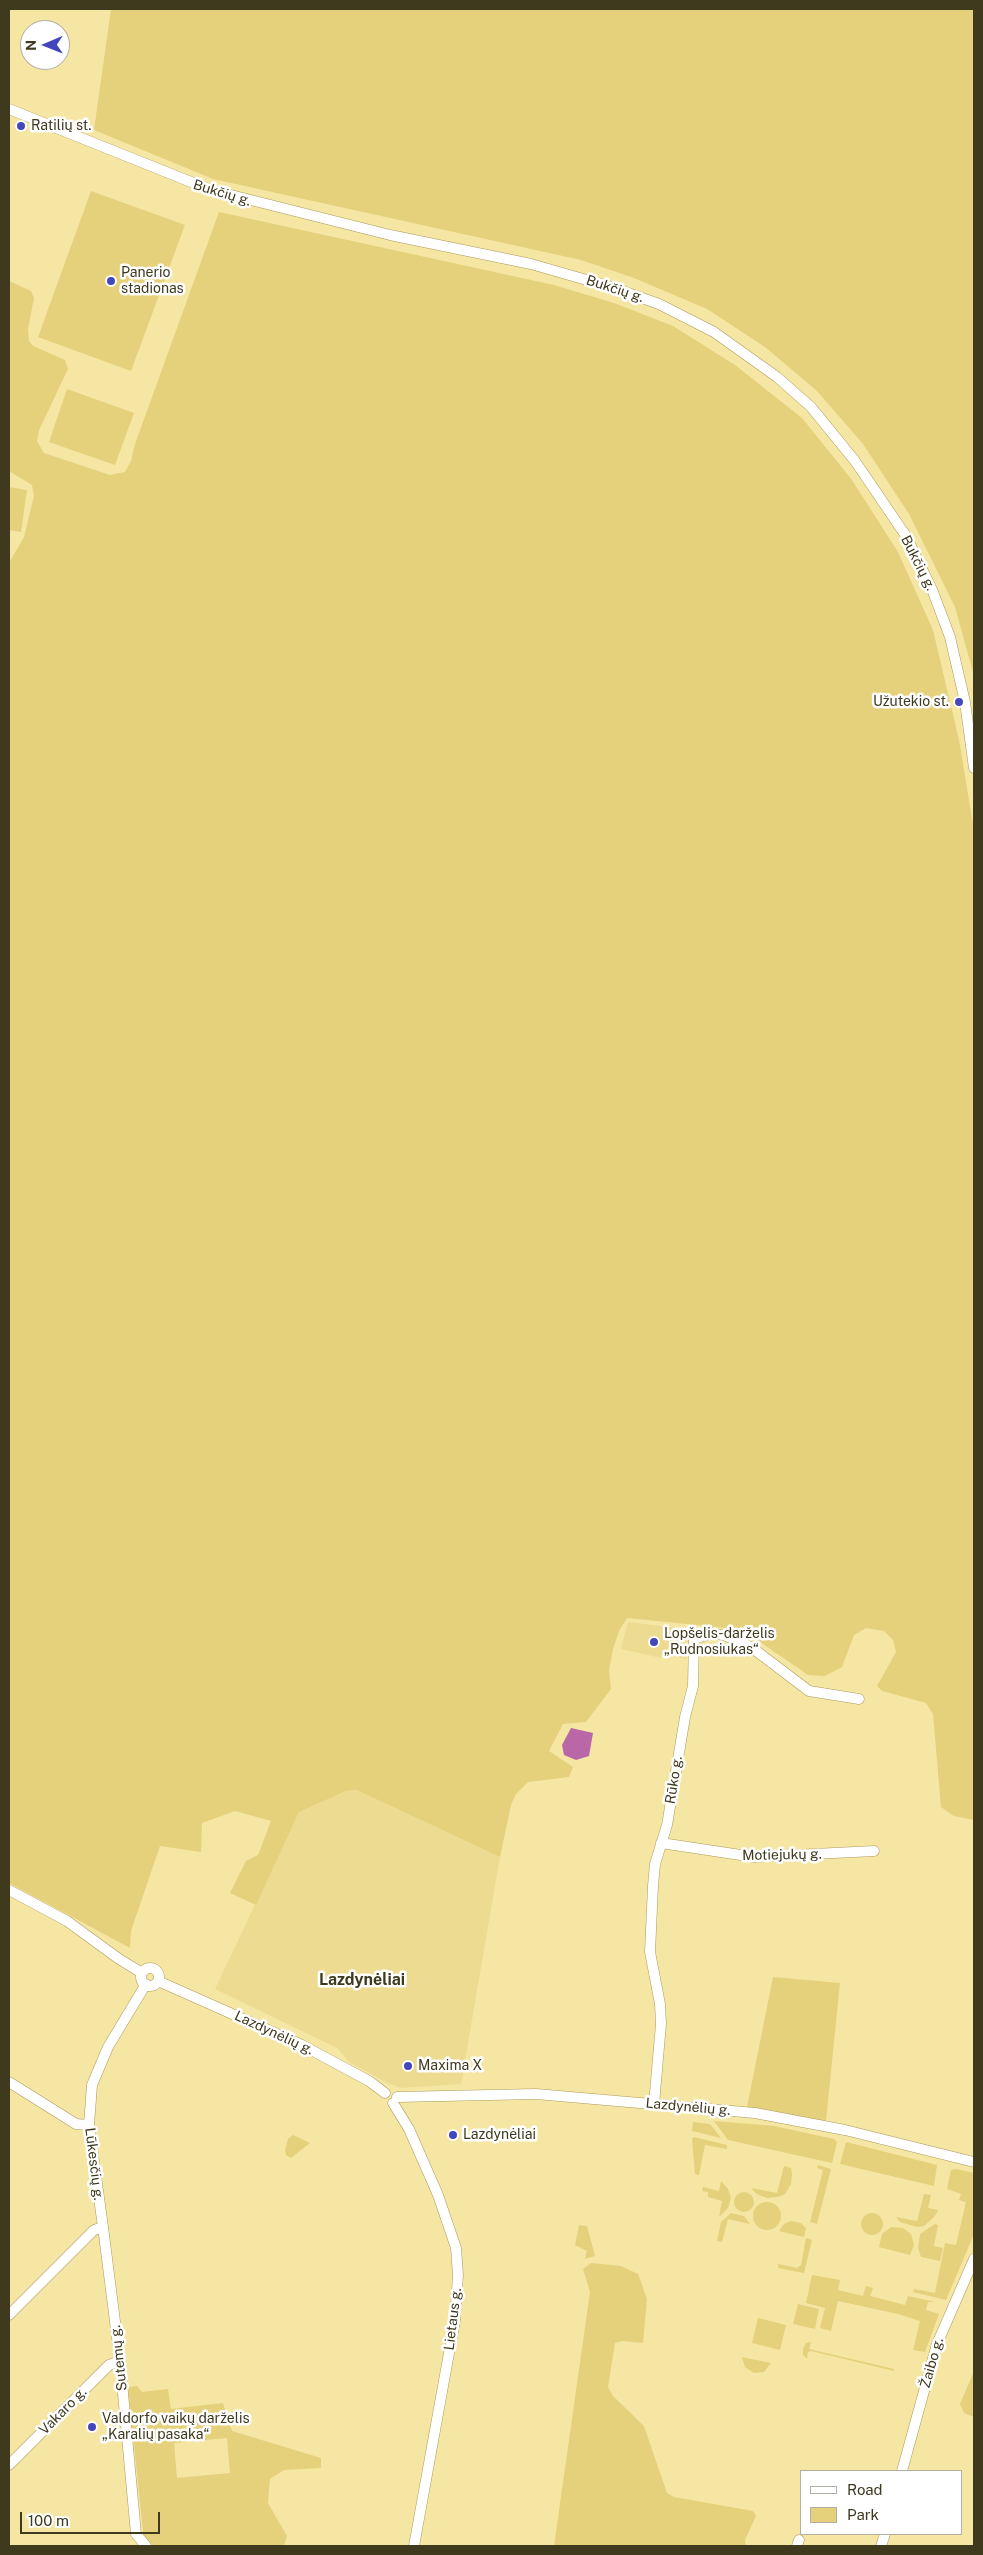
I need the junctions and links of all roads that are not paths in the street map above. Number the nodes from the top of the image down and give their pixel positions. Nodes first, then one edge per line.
1 (9, 109) edge
2 (972, 748) edge
3 (974, 768) edge
4 (858, 1699) dead end
5 (661, 1843) junction
6 (874, 1851) dead end
7 (9, 1890) edge
8 (142, 1972) junction
9 (158, 1981) junction
10 (146, 1984) junction
11 (9, 2082) edge
12 (395, 2100) junction
13 (654, 2104) junction
14 (89, 2125) junction
15 (974, 2162) edge
16 (103, 2227) junction
17 (974, 2259) edge
18 (9, 2315) edge
19 (120, 2361) junction
20 (9, 2465) edge
21 (902, 2470) edge
22 (146, 2546) edge
23 (414, 2546) edge

1 - 2 street, Bukčių g.
2 - 3 street, Bukčių g.
4 - 5 street, Rūko g.
5 - 6 street, Motiejukų g.
5 - 13 street, Rūko g.
7 - 8 street
8 - 9 street
8 - 10 street
9 - 10 street
9 - 12 street, Lazdynėlių g.
10 - 14 street, Lūkesčių g.
11 - 14 street
12 - 13 street, Lazdynėlių g.
12 - 23 street, Lietaus g.
13 - 15 street, Lazdynėlių g.
14 - 16 street, Lūkesčių g.
16 - 18 street
16 - 19 street, Sutemų g.
17 - 21 street, Žaibo g.
19 - 20 street, Vakaro g.
19 - 22 street, Sutemų g.

